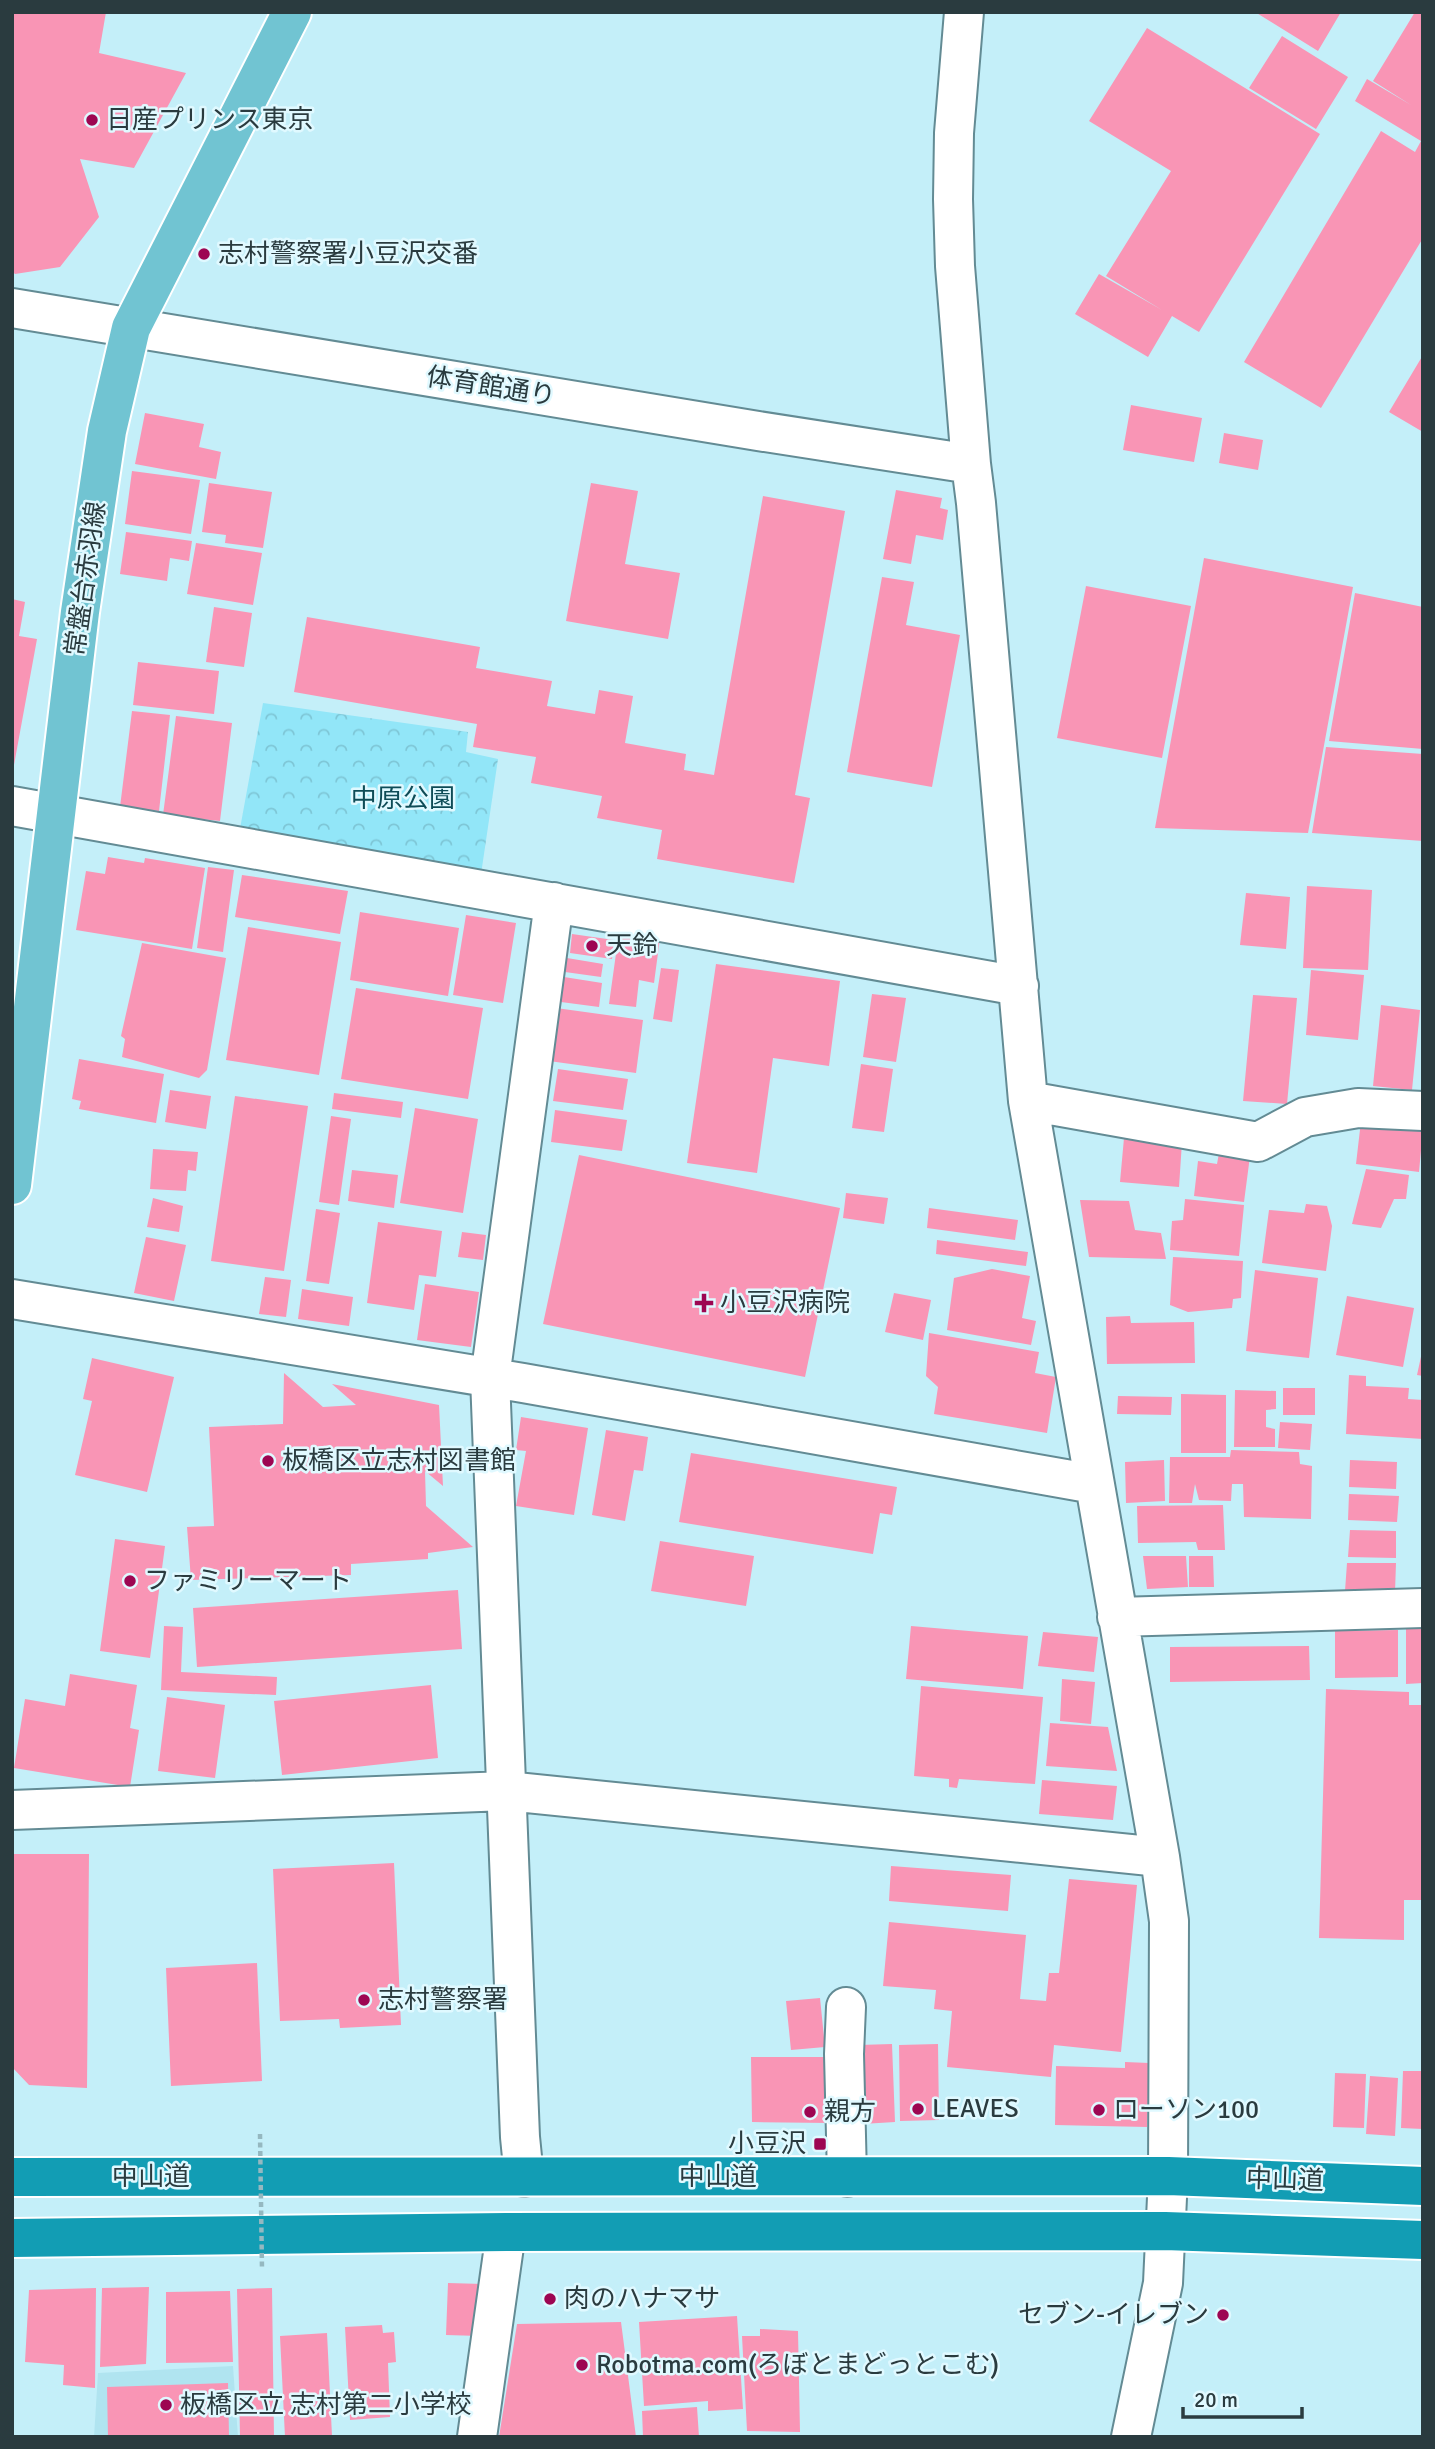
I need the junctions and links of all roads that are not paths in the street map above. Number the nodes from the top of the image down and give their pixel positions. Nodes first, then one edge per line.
1 (292, 12) edge
2 (964, 12) edge
3 (12, 308) edge
4 (131, 328) junction
5 (971, 464) junction
6 (12, 806) edge
7 (57, 812) junction
8 (554, 902) junction
9 (1019, 986) junction
10 (22, 1025) edge
11 (1028, 1101) junction
12 (1423, 1111) edge
13 (12, 1185) edge
14 (12, 1299) edge
15 (490, 1378) junction
16 (1094, 1484) junction
17 (1423, 1608) edge
18 (1117, 1617) junction
19 (506, 1791) junction
20 (12, 1810) edge
21 (1160, 1857) junction
22 (846, 2007) dead end
23 (1168, 2176) junction
24 (12, 2177) edge
25 (524, 2177) junction
26 (847, 2177) junction
27 (1423, 2186) edge
28 (1165, 2231) junction
29 (506, 2232) junction
30 (12, 2238) edge
31 (1423, 2240) edge
32 (477, 2437) edge
33 (1130, 2437) edge

1 - 4 main road, 常盤台赤羽線
2 - 5 street
3 - 4 street, 体育館通り
4 - 5 street, 体育館通り
4 - 7 main road, 常盤台赤羽線
5 - 9 street
6 - 7 street
7 - 8 street
7 - 10 main road, 常盤台赤羽線
8 - 9 street
8 - 15 street
9 - 11 street
10 - 13 main road, 常盤台赤羽線
11 - 12 street
11 - 16 street
14 - 15 street
15 - 16 street
15 - 19 street
16 - 18 street
17 - 18 street
18 - 21 street
19 - 20 street
19 - 21 street
19 - 25 street
21 - 23 street
22 - 26 street
23 - 26 highway, 中山道
23 - 27 highway, 中山道
23 - 28 street
24 - 25 highway, 中山道
25 - 26 highway, 中山道
28 - 29 highway, 中山道
28 - 31 highway, 中山道
28 - 33 street
29 - 30 highway, 中山道
29 - 32 street

